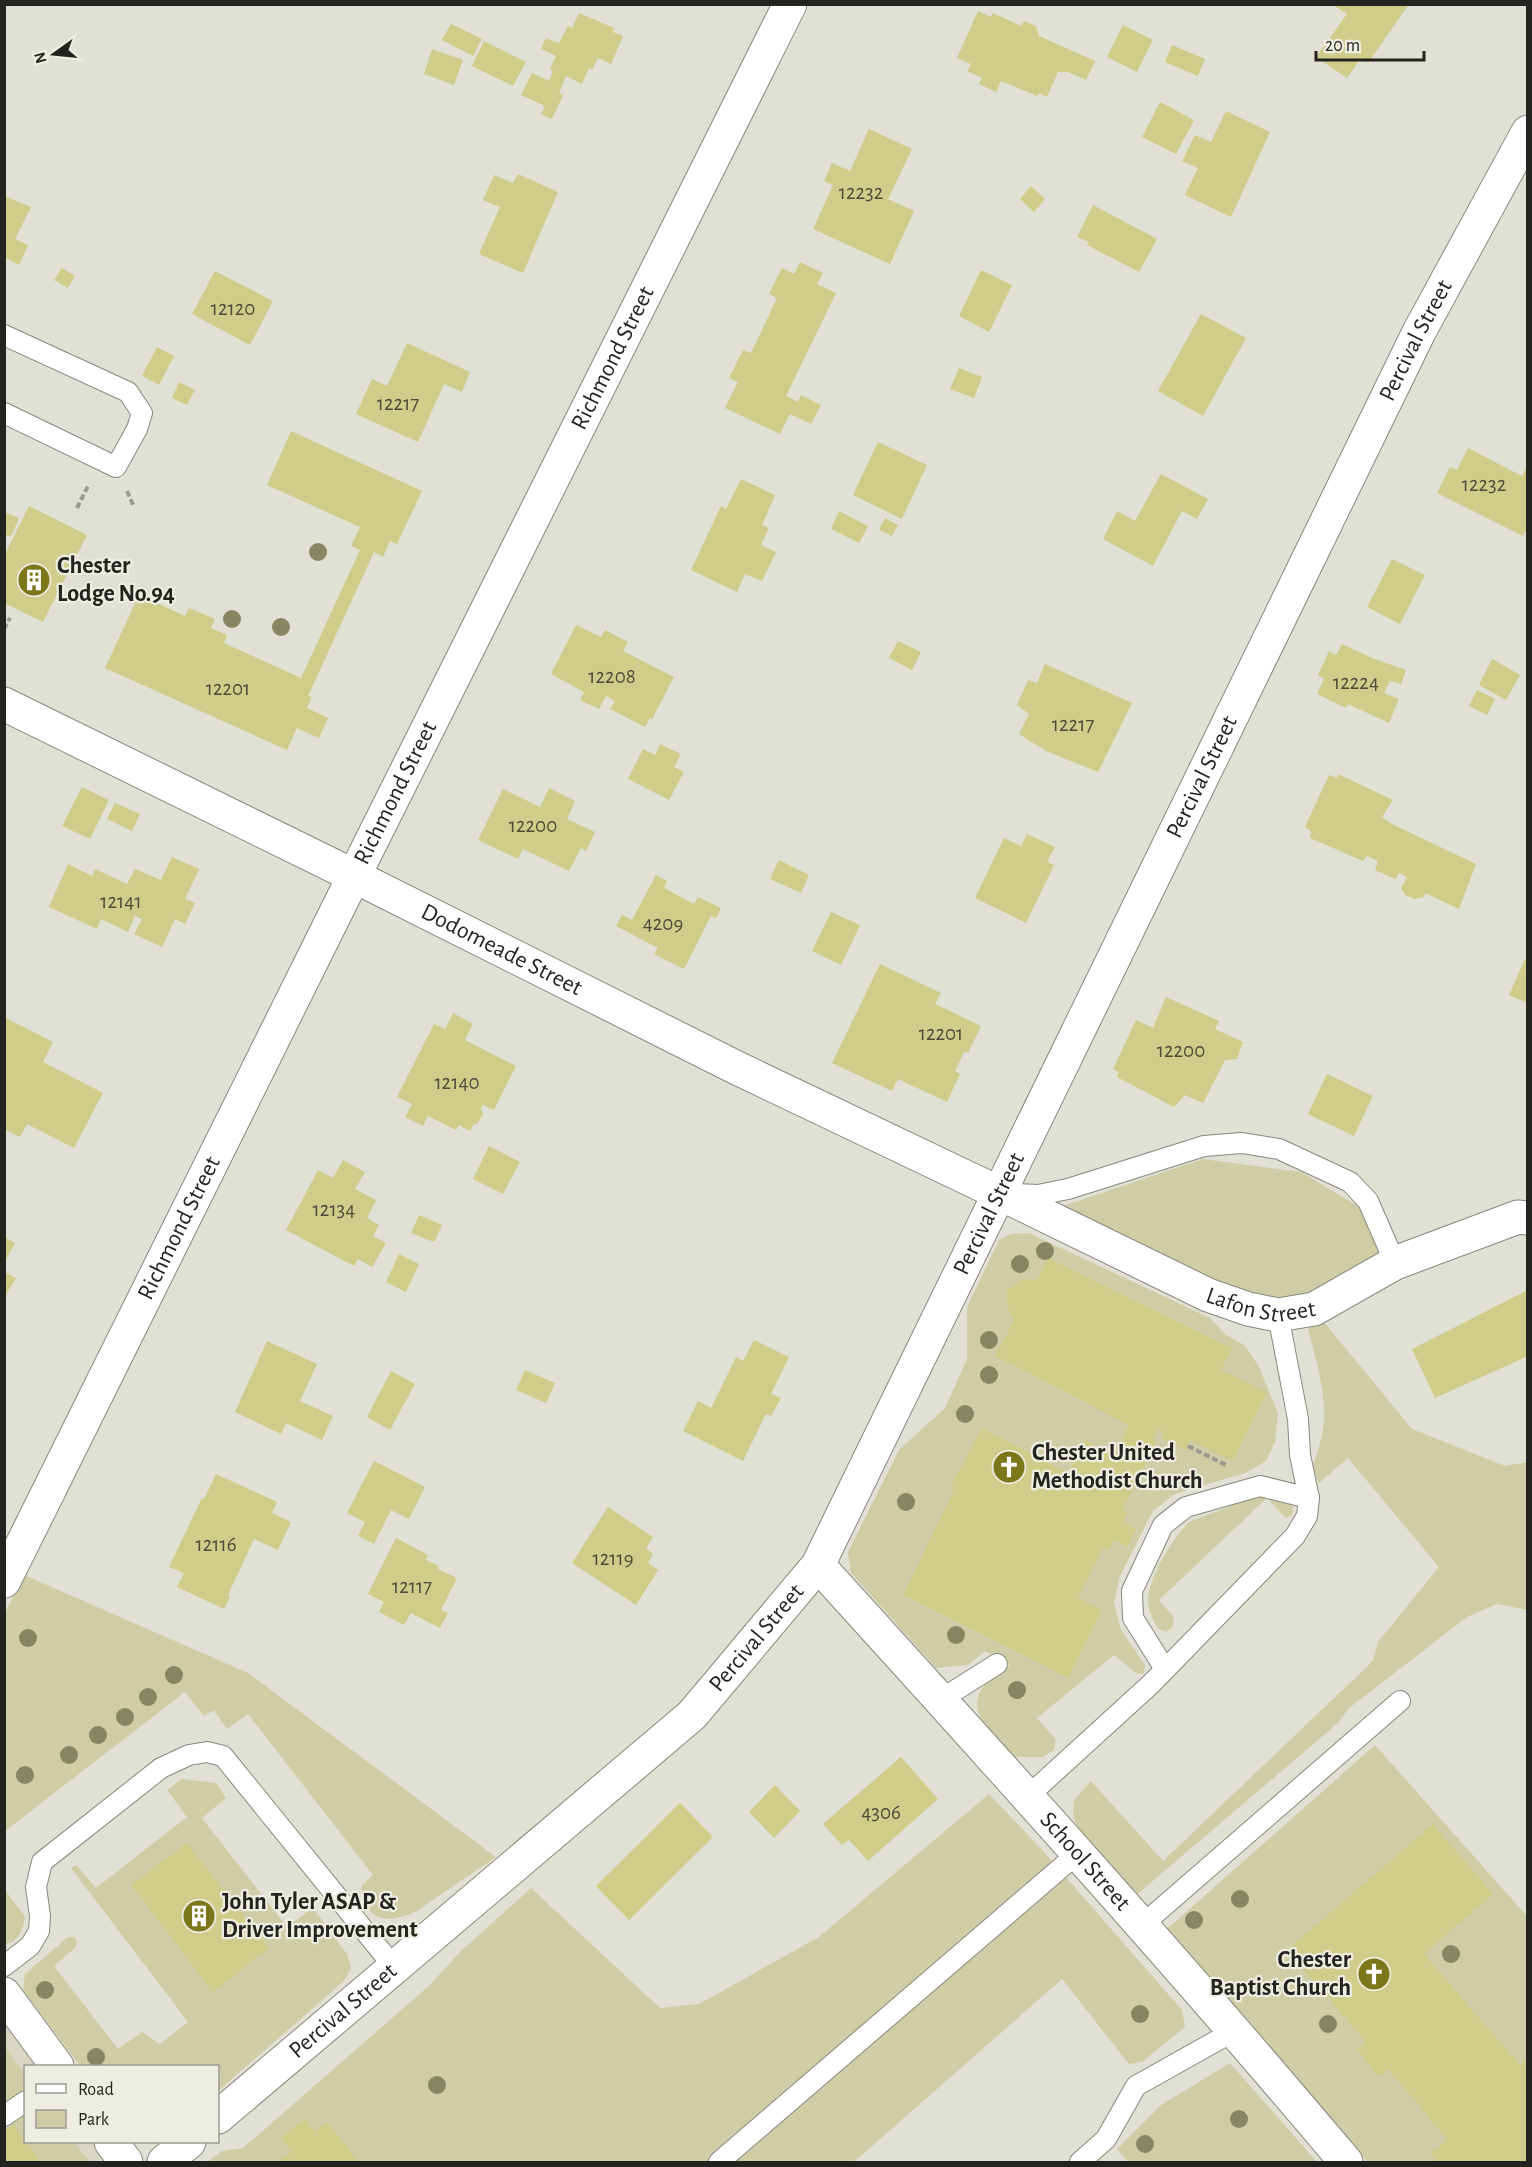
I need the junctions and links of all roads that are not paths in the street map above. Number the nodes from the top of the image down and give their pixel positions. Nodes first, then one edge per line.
1 (790, 4) edge
2 (1527, 132) edge
3 (4, 335) edge
4 (4, 413) edge
5 (4, 704) edge
6 (354, 876) junction
7 (999, 1193) junction
8 (1527, 1218) edge
9 (1395, 1263) junction
10 (1278, 1315) junction
11 (1309, 1498) junction
12 (818, 1565) junction
13 (4, 1581) edge
14 (997, 1664) dead end
15 (1165, 1669) junction
16 (940, 1700) junction
17 (1400, 1701) dead end
18 (1027, 1797) junction
19 (1077, 1854) junction
20 (1141, 1926) junction
21 (4, 1966) edge
22 (394, 1967) junction
23 (4, 1994) edge
24 (1234, 2031) junction
25 (56, 2065) edge
26 (24, 2102) edge
27 (4, 2116) edge
28 (219, 2116) edge
29 (112, 2143) edge
30 (188, 2143) edge
31 (126, 2163) edge
32 (164, 2163) edge
33 (719, 2163) edge
34 (1080, 2163) edge
35 (1346, 2163) edge

1 - 6 street, Richmond Street
2 - 7 street, Percival Street
3 - 4 lane
5 - 6 street, Dodomeade Street
6 - 7 street, Dodomeade Street
6 - 13 street, Richmond Street
7 - 9 lane
7 - 10 street, Lafon Street
7 - 12 street, Percival Street
8 - 9 street, Lafon Street
9 - 10 street, Lafon Street
10 - 11 lane
11 - 15 lane
11 - 15 lane
12 - 16 street, School Street
12 - 22 street, Percival Street
14 - 16 lane
15 - 18 lane
16 - 18 street, School Street
17 - 20 lane
18 - 19 street, School Street
19 - 20 street, School Street
19 - 33 lane
20 - 24 street, School Street
21 - 22 lane
22 - 28 street, Percival Street
23 - 25 street
24 - 34 lane
24 - 35 street, School Street
26 - 27 lane
29 - 31 street
30 - 32 street

